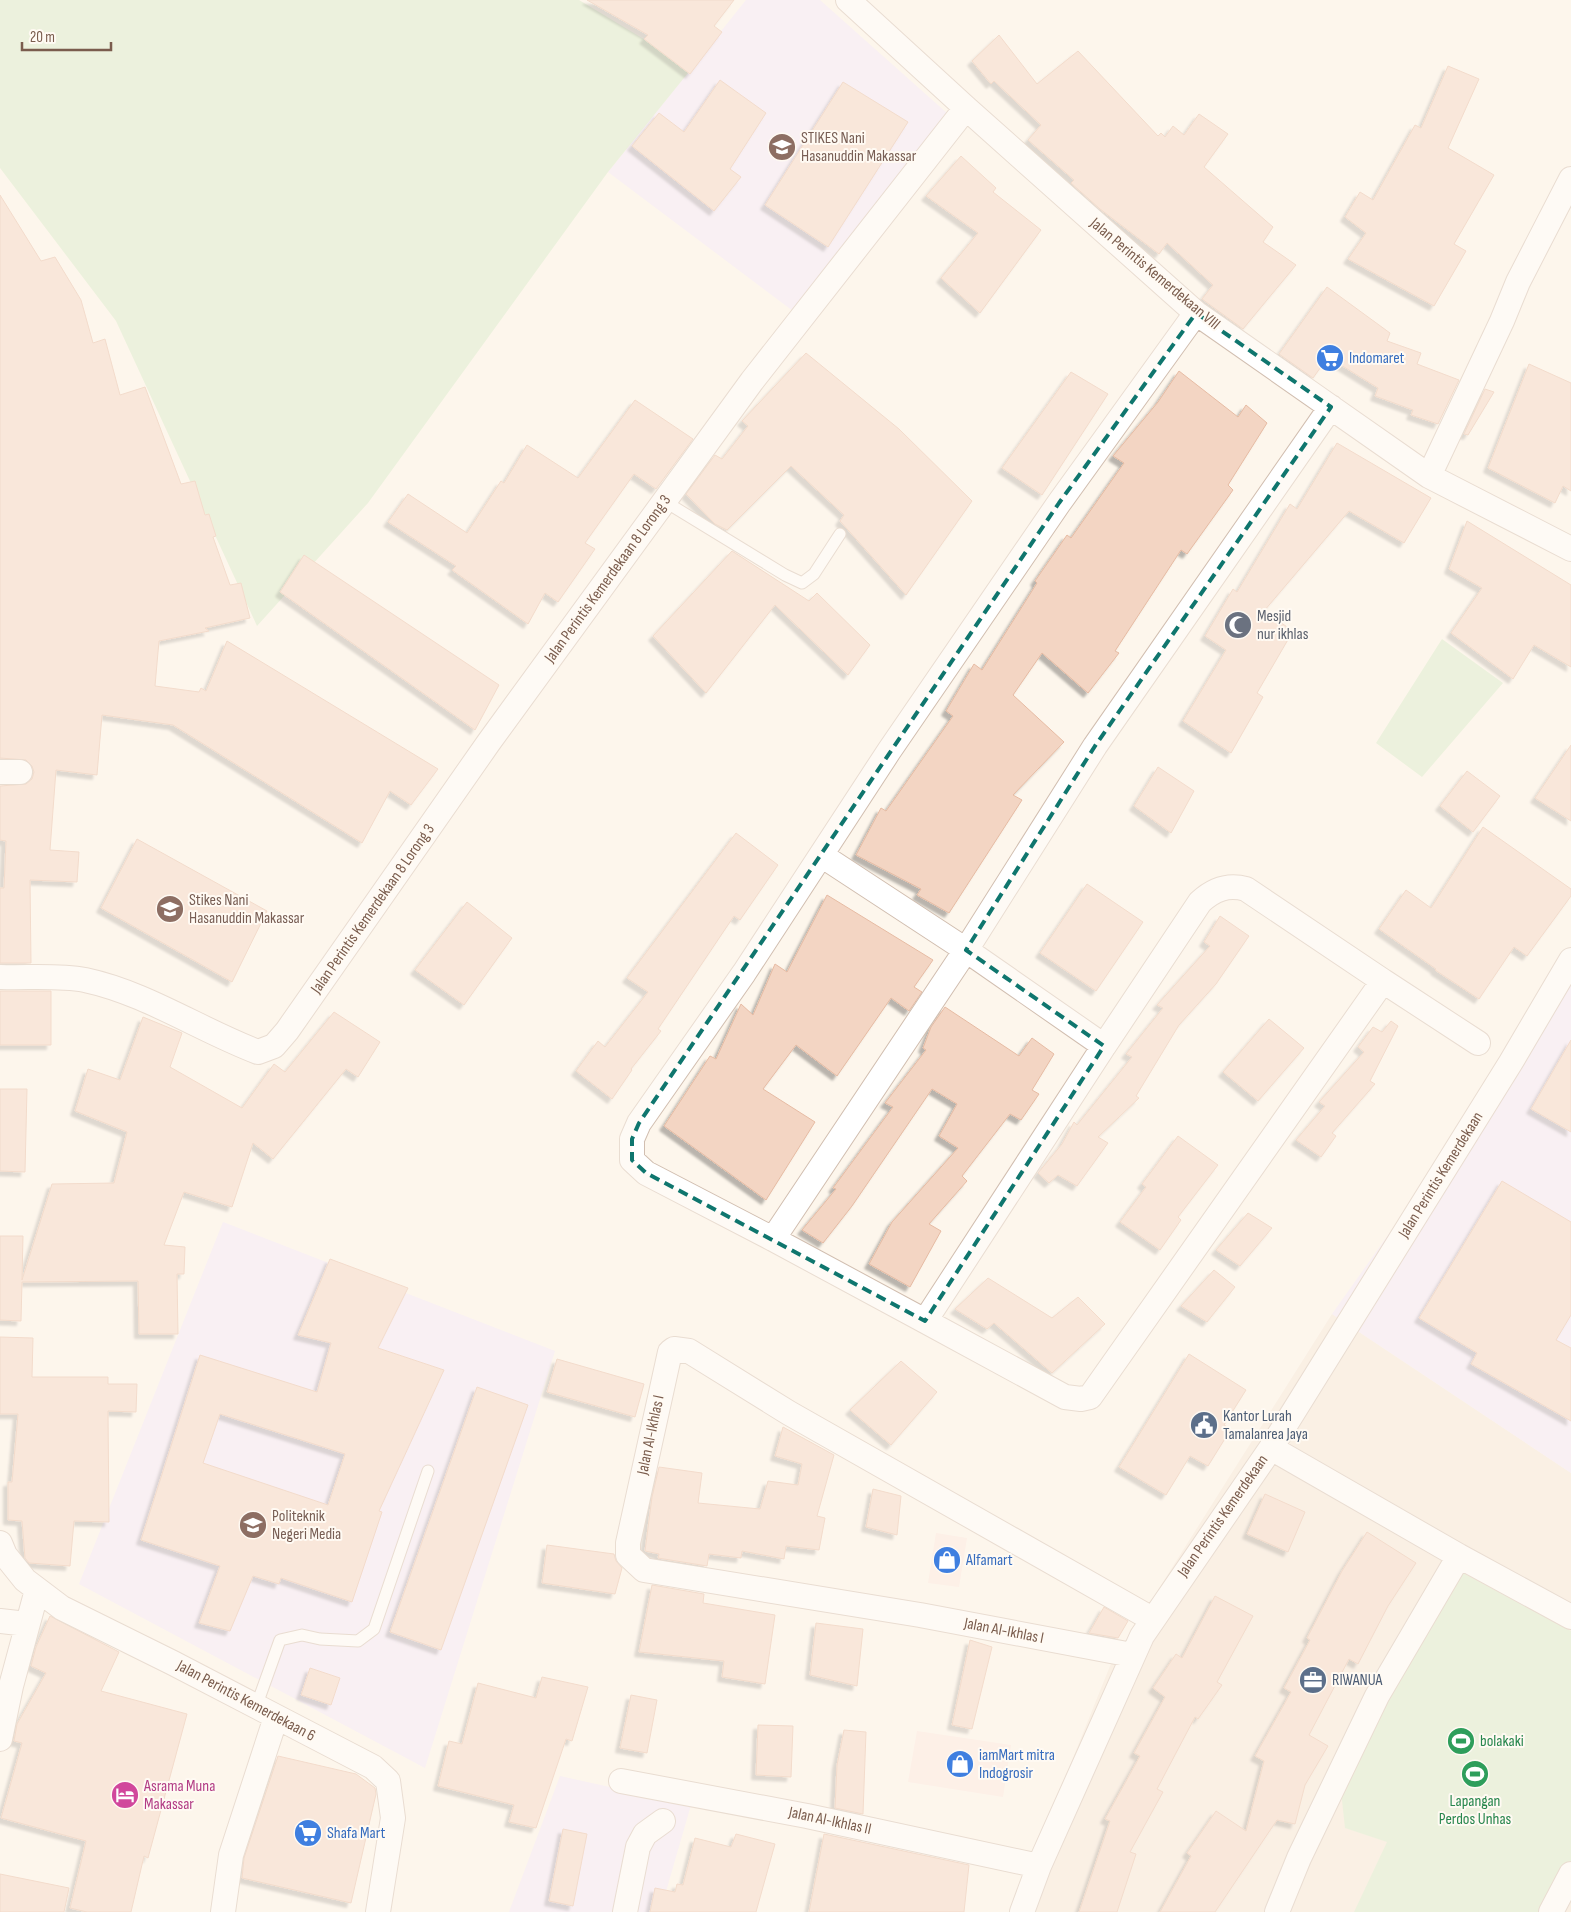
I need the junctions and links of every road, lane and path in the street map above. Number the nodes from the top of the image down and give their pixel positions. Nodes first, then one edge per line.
1 (848, 0) edge
2 (966, 108) junction
3 (1571, 179) edge
4 (1196, 313) junction
5 (1331, 407) junction
6 (1429, 476) junction
7 (664, 501) junction
8 (840, 534) dead end
9 (1571, 549) edge
10 (821, 855) junction
11 (966, 950) junction
12 (1571, 960) edge
13 (0, 977) edge
14 (1383, 981) junction
15 (1478, 1043) dead end
16 (1104, 1046) junction
17 (773, 1239) junction
18 (925, 1321) junction
19 (1270, 1448) junction
20 (428, 1470) dead end
21 (2, 1550) edge
22 (1459, 1556) junction
23 (37, 1590) junction
24 (1571, 1617) edge
25 (1152, 1619) junction
26 (0, 1621) edge
27 (27, 1624) junction
28 (1132, 1655) junction
29 (266, 1712) junction
30 (0, 1739) edge
31 (621, 1781) dead end
32 (664, 1821) dead end
33 (1039, 1866) junction
34 (1571, 1874) edge
35 (223, 1912) edge
36 (378, 1912) edge
37 (625, 1912) edge
38 (1022, 1912) edge
39 (1277, 1912) edge
40 (1551, 1912) edge

1 - 2 street, Jalan Perintis Kemerdekaan VIII
2 - 4 street, Jalan Perintis Kemerdekaan VIII
2 - 7 street, Jalan Perintis Kemerdekaan 8 Lorong 3
3 - 6 street
4 - 5 street, Jalan Perintis Kemerdekaan VIII
4 - 10 street
5 - 6 street, Jalan Perintis Kemerdekaan VIII
5 - 11 street
6 - 9 street, Jalan Perintis Kemerdekaan VIII
7 - 8 lane
7 - 13 street, Jalan Perintis Kemerdekaan 8 Lorong 3
10 - 11 street
10 - 17 street
11 - 16 street
11 - 17 street
12 - 19 street, Jalan Perintis Kemerdekaan
14 - 15 street
14 - 16 street
14 - 18 street
16 - 18 street
17 - 18 street
19 - 22 street
19 - 25 street, Jalan Perintis Kemerdekaan
20 - 29 lane
21 - 23 street, Jalan Perintis Kemerdekaan 6
22 - 24 street
22 - 39 street
23 - 27 street
23 - 29 street, Jalan Perintis Kemerdekaan 6
25 - 28 street, Jalan Perintis Kemerdekaan
25 - 28 street, Jalan Al-Ikhlas I
26 - 27 street
27 - 30 street
28 - 33 street, Jalan Perintis Kemerdekaan
29 - 35 street
29 - 36 street, Jalan Perintis Kemerdekaan 6
31 - 33 street, Jalan Al-Ikhlas II
32 - 37 street
33 - 38 street, Jalan Perintis Kemerdekaan
34 - 40 street

